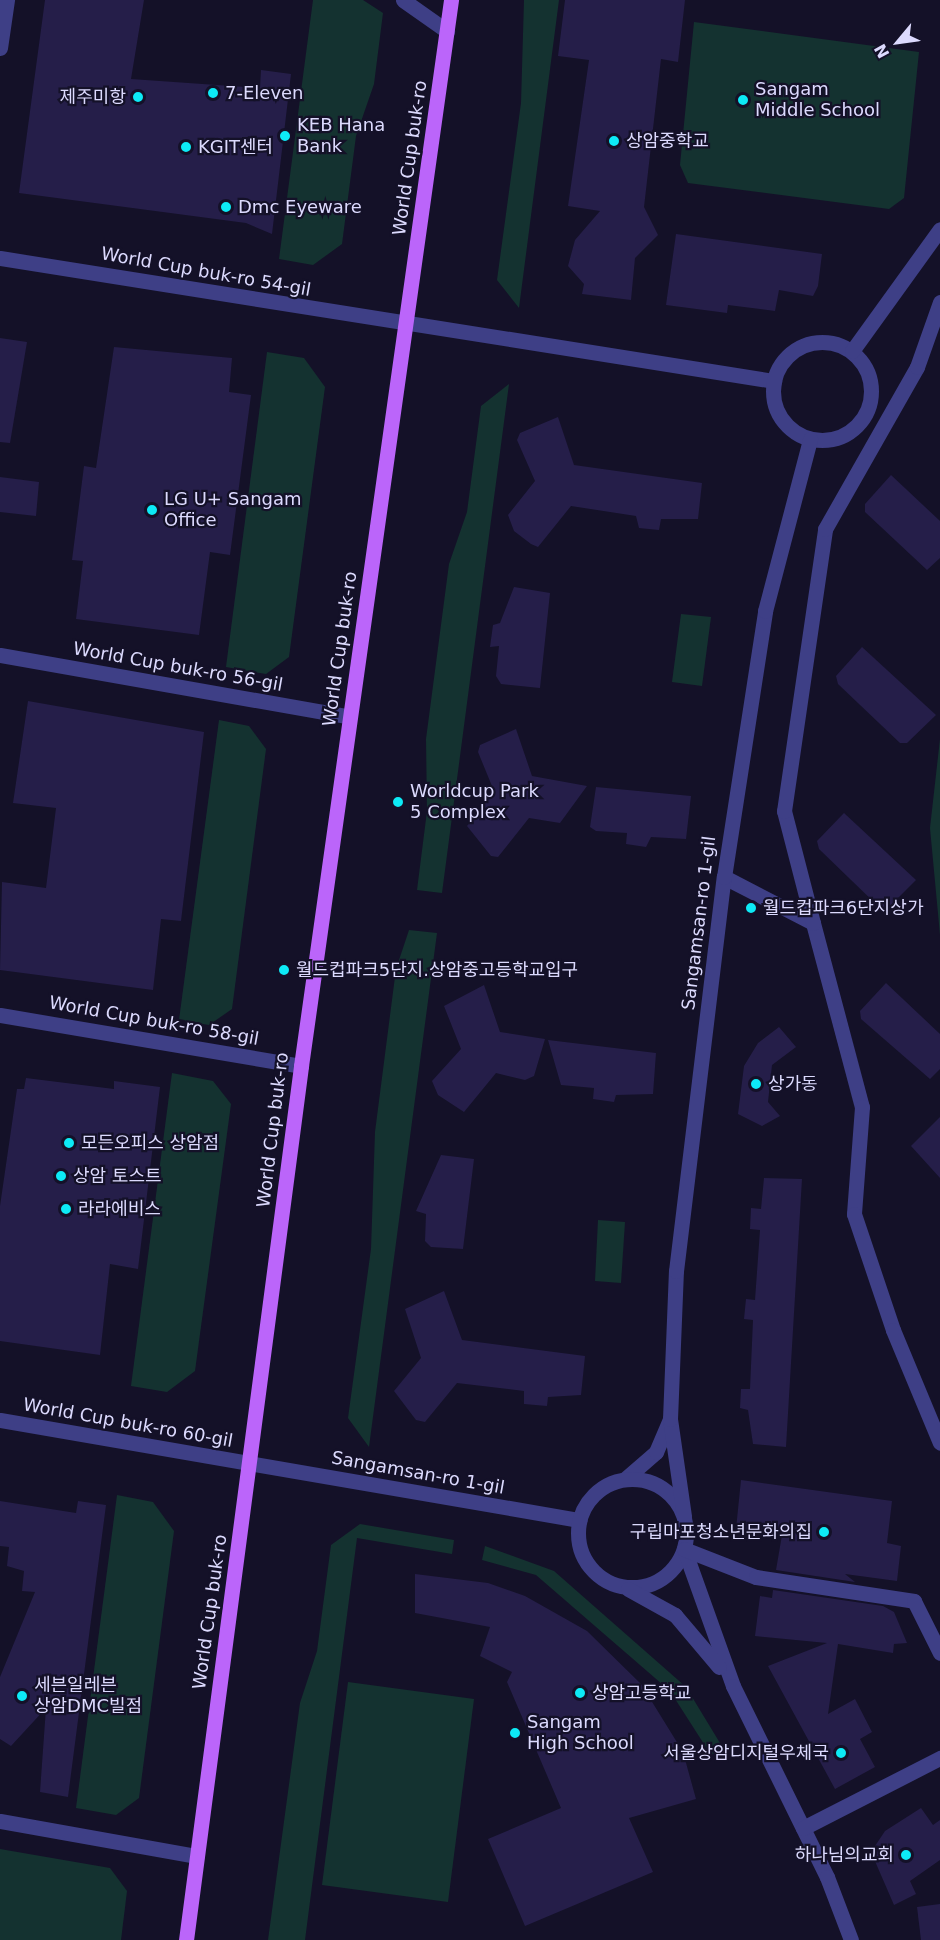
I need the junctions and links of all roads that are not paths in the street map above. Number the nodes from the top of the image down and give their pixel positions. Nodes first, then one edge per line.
1 (7, 0) edge
2 (403, 0) edge
3 (451, 0) edge
4 (447, 31) junction
5 (0, 48) edge
6 (940, 229) edge
7 (0, 258) edge
8 (940, 302) edge
9 (406, 327) junction
10 (852, 351) junction
11 (774, 381) junction
12 (810, 439) junction
13 (0, 655) edge
14 (350, 717) junction
15 (724, 877) junction
16 (813, 923) junction
17 (0, 1015) edge
18 (301, 1066) junction
19 (670, 1419) junction
20 (0, 1420) edge
21 (940, 1443) edge
22 (250, 1465) junction
23 (625, 1479) junction
24 (684, 1516) junction
25 (579, 1520) junction
26 (684, 1549) junction
27 (625, 1587) junction
28 (940, 1653) edge
29 (733, 1686) junction
30 (940, 1758) edge
31 (0, 1821) edge
32 (803, 1828) junction
33 (197, 1856) junction
34 (186, 1940) edge
35 (851, 1940) edge

1 - 5 street
2 - 4 street
3 - 4 main road, World Cup buk-ro
4 - 9 main road, World Cup buk-ro
6 - 10 street
7 - 9 street, World Cup buk-ro 54-gil
8 - 16 street
9 - 11 street
9 - 14 main road, World Cup buk-ro
10 - 11 street
10 - 12 street
11 - 12 street
12 - 15 street, Sangamsan-ro 1-gil
13 - 14 street, World Cup buk-ro 56-gil
14 - 18 main road, World Cup buk-ro
15 - 16 street
15 - 19 street, Sangamsan-ro 1-gil
16 - 21 street
17 - 18 street, World Cup buk-ro 58-gil
18 - 22 main road, World Cup buk-ro
19 - 23 street
19 - 24 street
20 - 22 street, World Cup buk-ro 60-gil
22 - 25 street, Sangamsan-ro 1-gil
22 - 33 main road, World Cup buk-ro
23 - 24 street
23 - 25 street
24 - 26 street
25 - 27 street
26 - 27 street
26 - 28 street
26 - 29 street
27 - 29 street
29 - 32 street
30 - 32 street
31 - 33 street
32 - 35 street
33 - 34 main road, World Cup buk-ro

